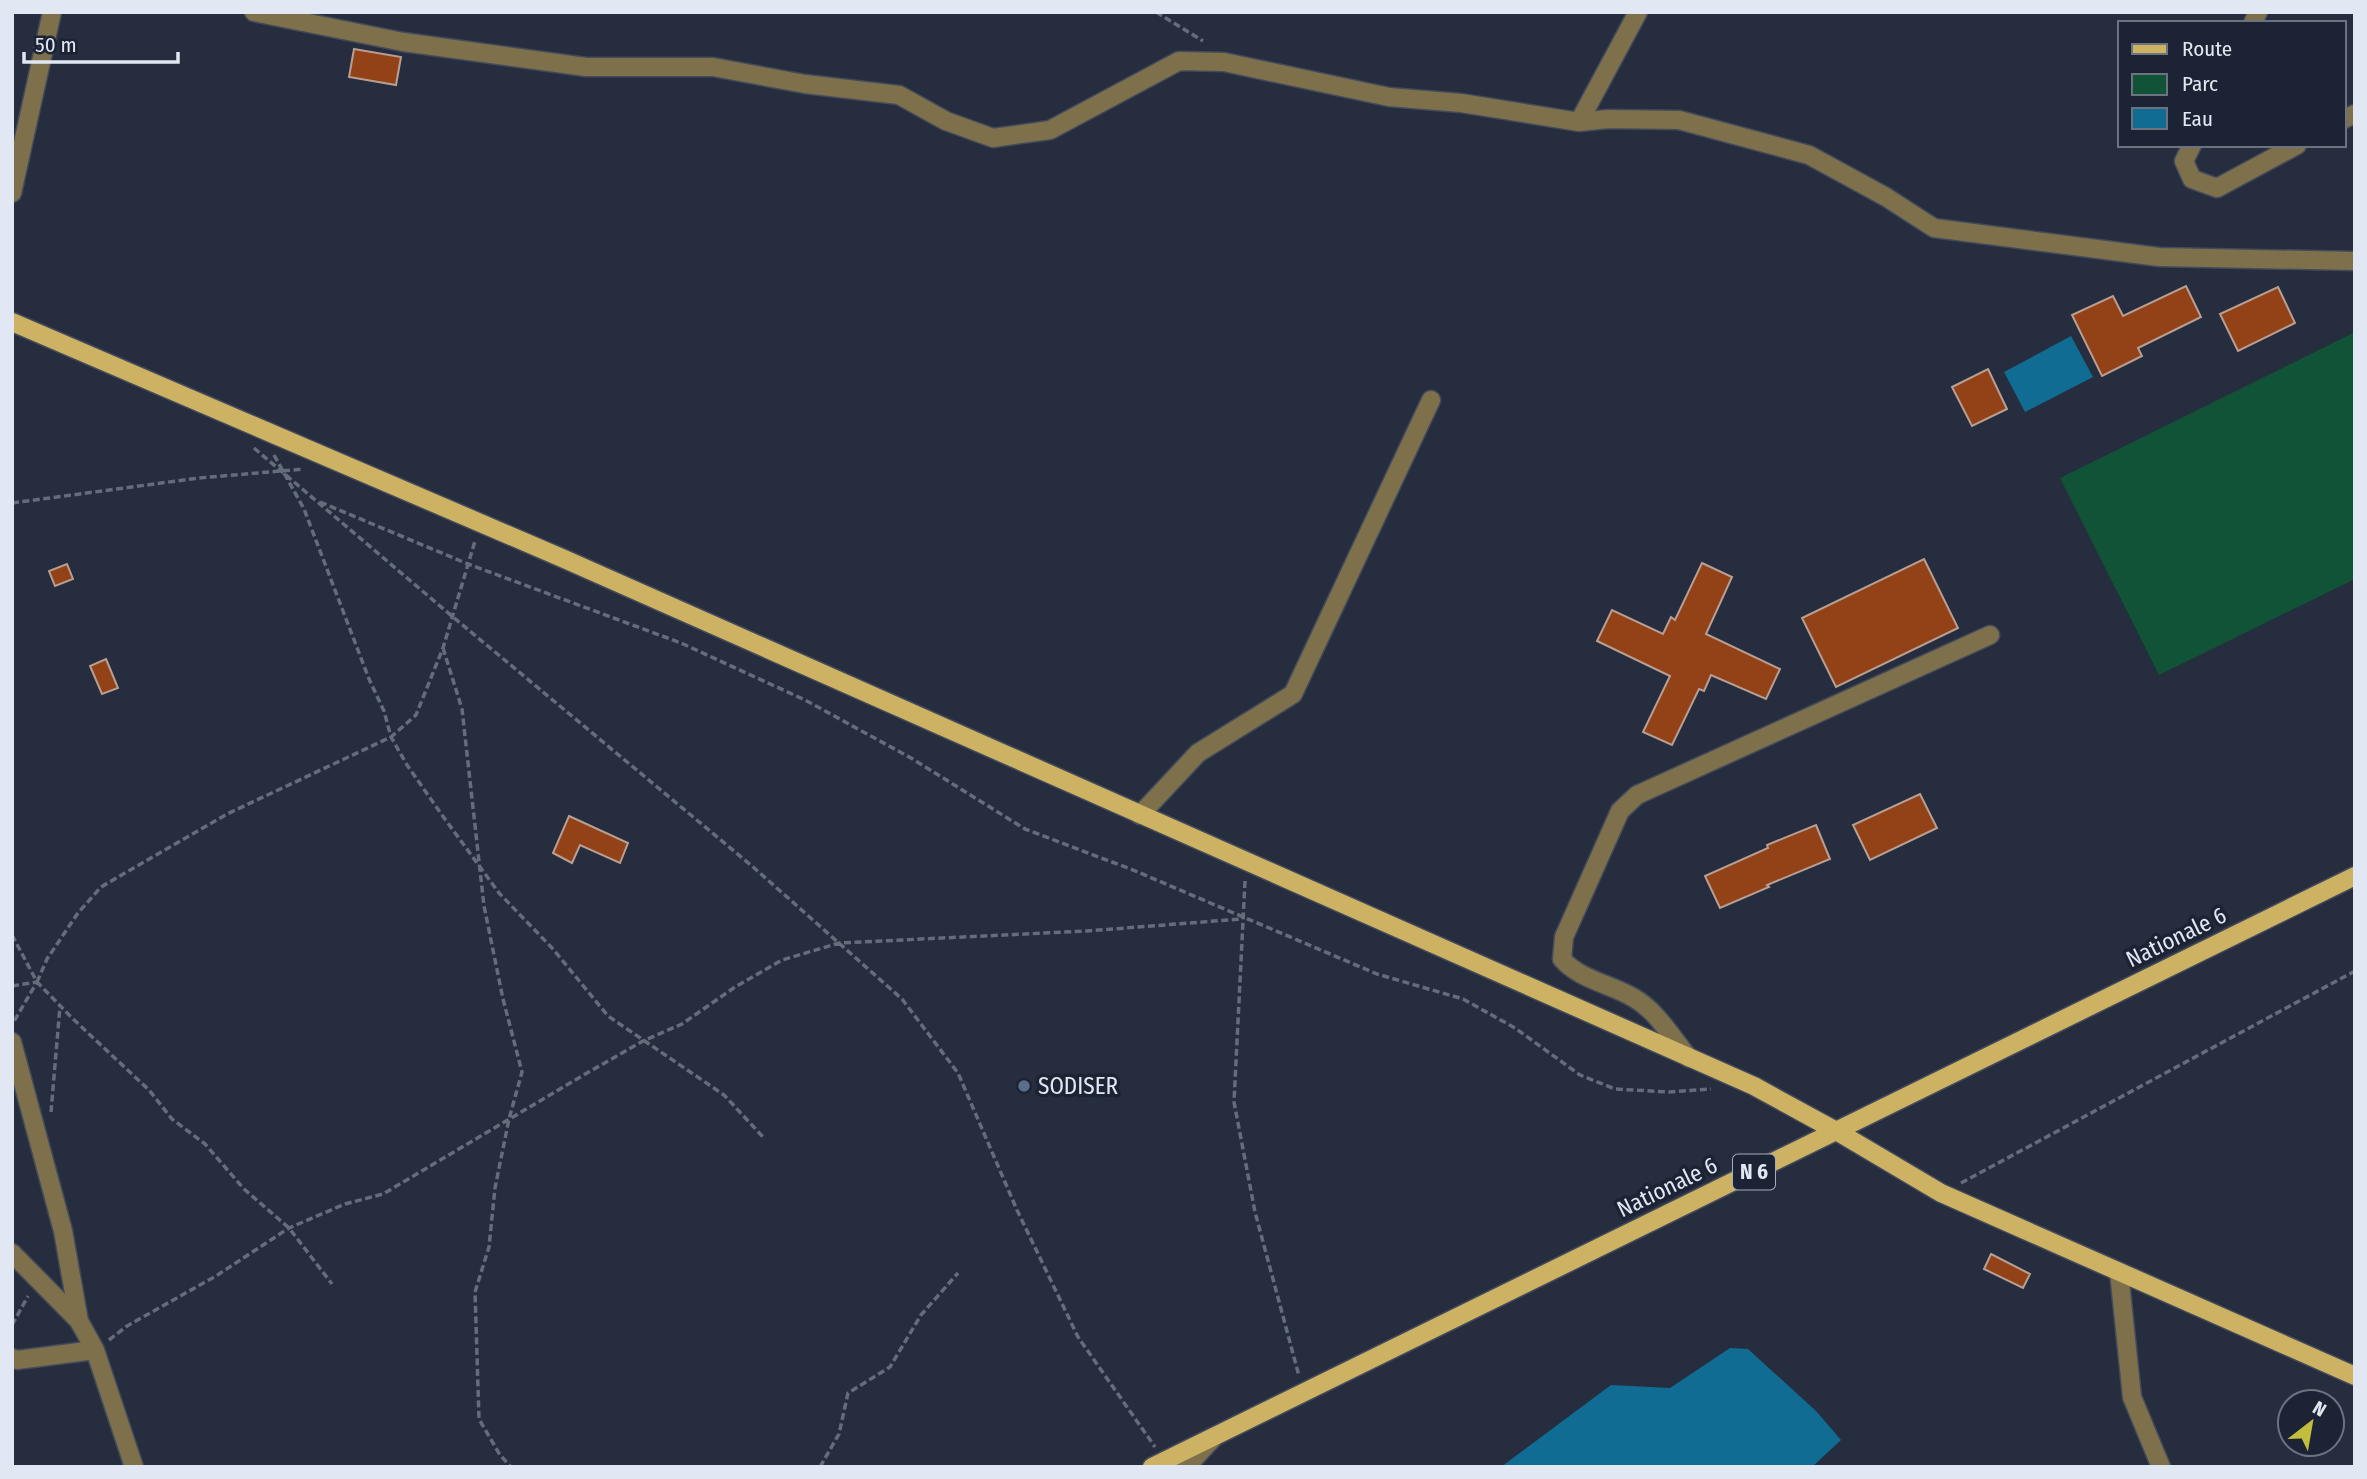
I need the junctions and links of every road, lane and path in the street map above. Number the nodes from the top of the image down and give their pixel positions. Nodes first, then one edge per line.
1 (51, 12) edge
2 (254, 12) edge
3 (1156, 12) edge
4 (1638, 12) edge
5 (1224, 62) junction
6 (1580, 122) junction
7 (2191, 147) edge
8 (2293, 147) edge
9 (12, 192) edge
10 (2355, 261) edge
11 (12, 321) edge
12 (1431, 400) dead end
13 (257, 426) junction
14 (251, 446) dead end
15 (308, 468) dead end
16 (283, 471) junction
17 (320, 502) junction
18 (12, 503) edge
19 (480, 523) junction
20 (468, 564) junction
21 (453, 617) junction
22 (1990, 635) dead end
23 (443, 648) junction
24 (391, 737) junction
25 (1140, 815) junction
26 (1246, 863) junction
27 (479, 866) junction
28 (2355, 876) edge
29 (1244, 919) junction
30 (12, 935) edge
31 (839, 943) junction
32 (2355, 971) edge
33 (37, 982) junction
34 (12, 986) edge
35 (60, 1006) junction
36 (12, 1025) edge
37 (643, 1041) junction
38 (12, 1042) edge
39 (1689, 1058) junction
40 (1717, 1089) dead end
41 (51, 1115) dead end
42 (509, 1119) junction
43 (1838, 1132) junction
44 (763, 1138) dead end
45 (1941, 1193) junction
46 (289, 1228) junction
47 (12, 1253) edge
48 (2119, 1272) junction
49 (958, 1273) dead end
50 (332, 1284) dead end
51 (79, 1321) junction
52 (95, 1350) junction
53 (14, 1360) edge
54 (2355, 1376) edge
55 (1303, 1392) junction
56 (1216, 1435) junction
57 (1158, 1464) edge
58 (134, 1467) edge
59 (511, 1467) edge
60 (820, 1467) edge
61 (1186, 1467) edge
62 (2161, 1467) edge

1 - 9 street
2 - 5 street
3 - 5 path
4 - 6 street
5 - 6 street
6 - 10 street
7 - 8 street
11 - 13 main road
12 - 25 street
13 - 16 path
13 - 19 main road
14 - 16 path
15 - 16 path
16 - 17 path
16 - 18 path
16 - 24 path
17 - 20 path
17 - 21 path
19 - 20 path
19 - 25 main road
20 - 21 path
20 - 29 path
21 - 23 path
21 - 31 path
22 - 39 street
23 - 24 path
23 - 27 path
24 - 27 path
24 - 33 path
25 - 26 main road
26 - 29 path
26 - 39 main road
27 - 37 path
27 - 42 path
28 - 43 main road, Nationale 6 / N 6
29 - 31 path
29 - 40 path
29 - 55 path
30 - 33 path
31 - 37 path
31 - 57 path
32 - 45 path
33 - 34 path
33 - 35 path
33 - 36 path
35 - 41 path
35 - 46 path
37 - 42 path
37 - 44 path
38 - 51 street
39 - 43 main road
42 - 46 path
42 - 59 path
43 - 45 main road
43 - 55 main road, Nationale 6 / N 6
45 - 48 main road
46 - 50 path
46 - 52 path
47 - 51 street
48 - 54 main road
48 - 62 street
49 - 60 path
51 - 52 street
52 - 53 street
52 - 58 street
55 - 56 main road, Nationale 6 / N 6
56 - 57 main road, Nationale 6 / N 6
56 - 61 street

